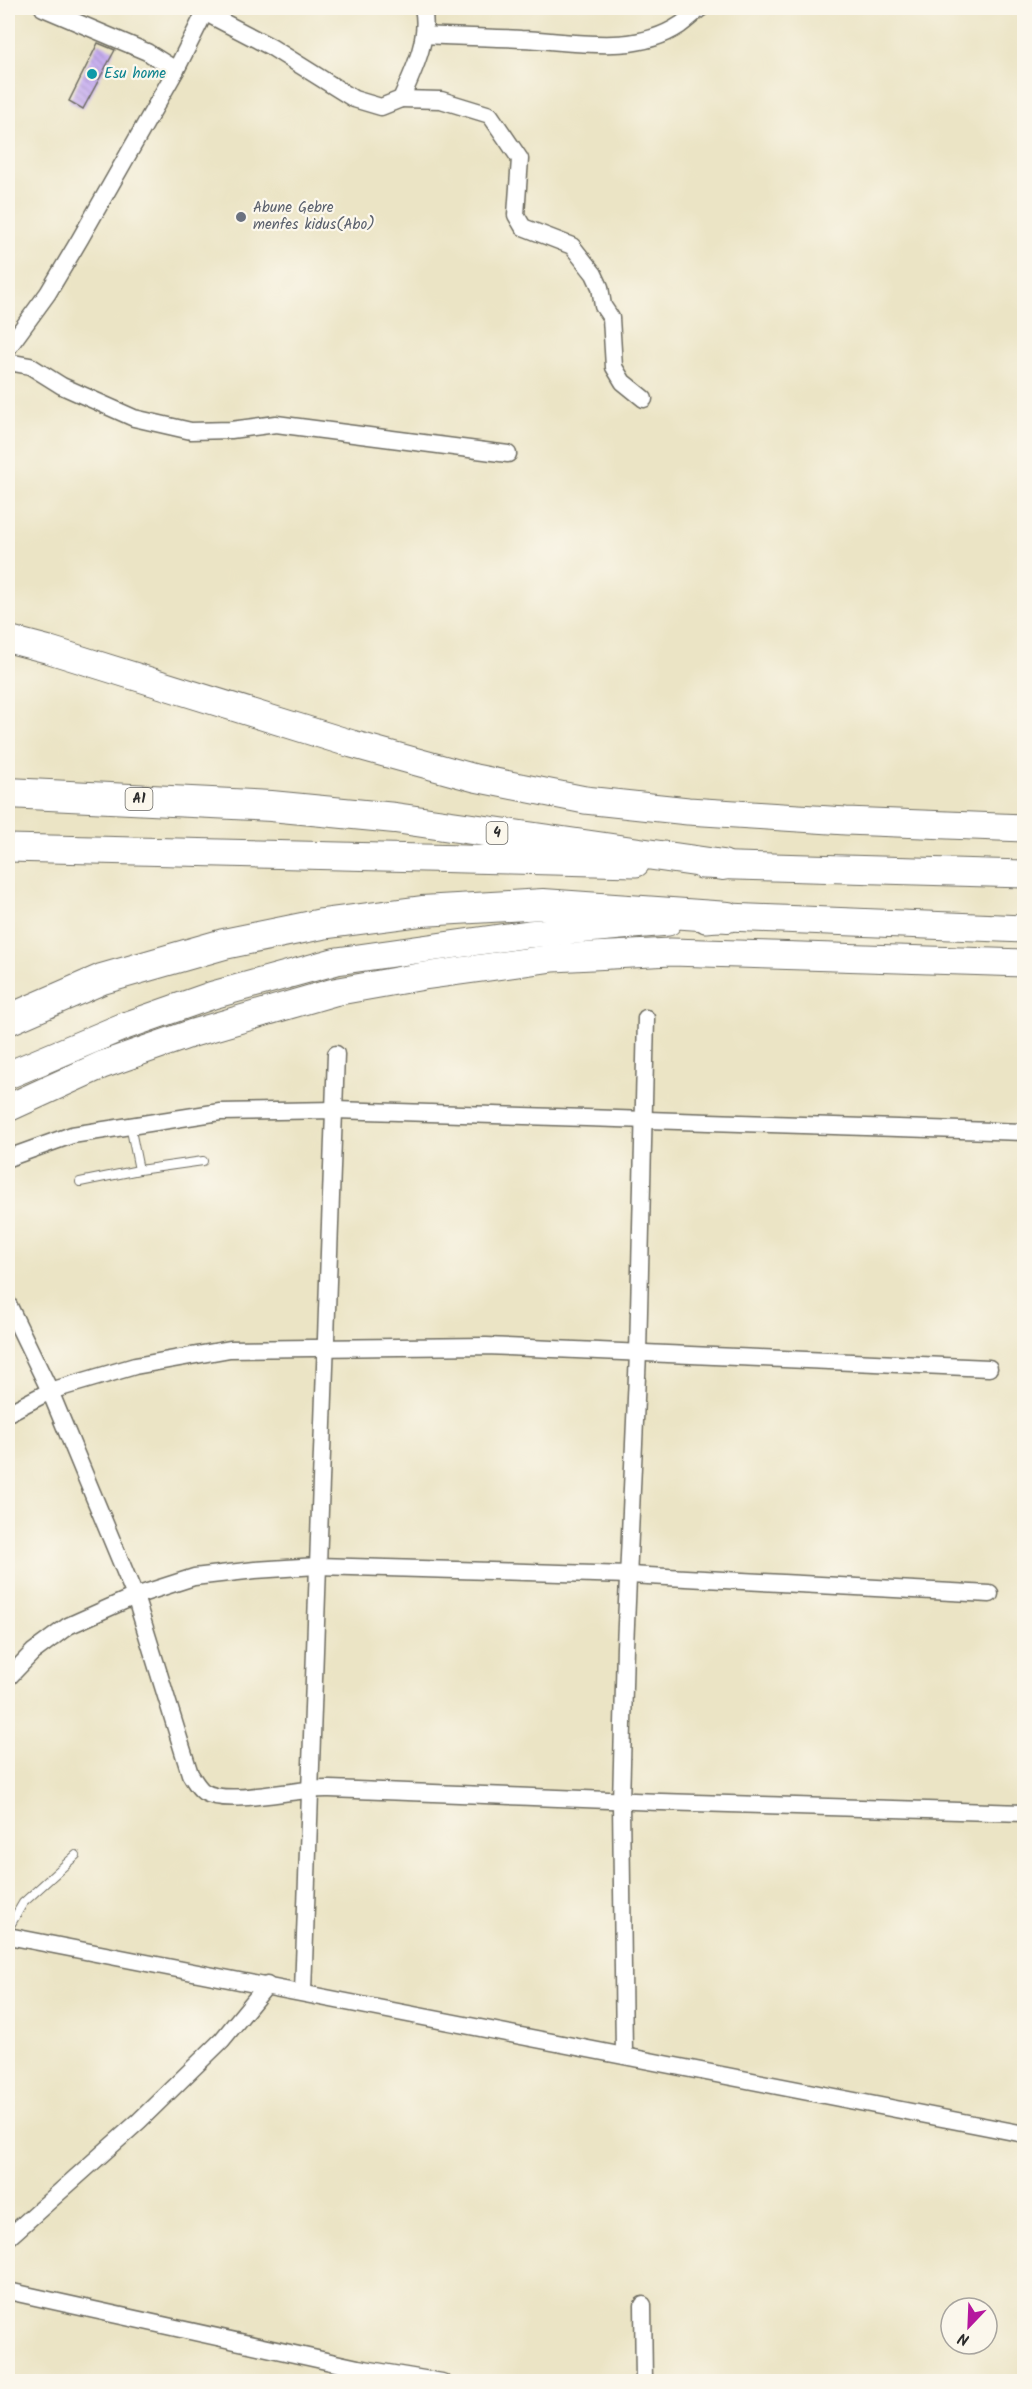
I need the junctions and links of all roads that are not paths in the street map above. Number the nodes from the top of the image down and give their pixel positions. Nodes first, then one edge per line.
1 (43, 8) edge
2 (423, 8) edge
3 (701, 8) edge
4 (206, 10) edge
5 (424, 35) junction
6 (176, 70) junction
7 (400, 99) junction
8 (8, 348) edge
9 (8, 362) edge
10 (644, 399) dead end
11 (508, 454) dead end
12 (8, 639) edge
13 (8, 793) edge
14 (271, 806) joint
15 (1024, 828) edge
16 (8, 848) edge
17 (723, 865) junction
18 (1024, 874) edge
19 (728, 917) junction
20 (1024, 929) edge
21 (1024, 963) edge
22 (646, 1018) dead end
23 (8, 1020) edge
24 (336, 1054) dead end
25 (8, 1075) edge
26 (8, 1108) edge
27 (335, 1110) junction
28 (643, 1119) junction
29 (130, 1125) junction
30 (1024, 1131) edge
31 (8, 1158) edge
32 (203, 1161) dead end
33 (139, 1170) junction
34 (80, 1182) dead end
35 (8, 1304) edge
36 (326, 1347) junction
37 (638, 1353) junction
38 (990, 1368) dead end
39 (50, 1391) junction
40 (8, 1413) edge
41 (317, 1566) junction
42 (629, 1575) junction
43 (990, 1594) dead end
44 (135, 1596) junction
45 (8, 1678) edge
46 (311, 1788) junction
47 (621, 1802) junction
48 (1024, 1813) edge
49 (76, 1855) dead end
50 (8, 1929) edge
51 (8, 1936) edge
52 (267, 1985) junction
53 (303, 1992) junction
54 (624, 2055) junction
55 (1024, 2134) edge
56 (8, 2238) edge
57 (8, 2292) edge
58 (643, 2305) dead end
59 (357, 2375) edge
60 (442, 2382) edge
61 (644, 2382) edge

1 - 6 street
2 - 5 street
3 - 5 street
4 - 6 street
4 - 7 street
5 - 7 street
6 - 8 street
7 - 10 street
9 - 11 street
12 - 15 highway
13 - 14 highway, A1
14 - 17 highway, 4
16 - 17 highway
17 - 18 highway, 4
19 - 20 highway
19 - 23 highway
19 - 25 highway
21 - 26 highway
22 - 28 street
24 - 27 street
27 - 28 street
27 - 29 street
27 - 36 street
28 - 30 street
28 - 37 street
29 - 31 street
29 - 33 lane
32 - 33 lane
33 - 34 lane
35 - 39 street
36 - 37 street
36 - 39 street
36 - 41 street
37 - 38 street
37 - 42 street
39 - 40 street
39 - 44 street
41 - 42 street
41 - 44 street
41 - 46 street
42 - 43 street
42 - 47 street
44 - 45 street
44 - 46 street
46 - 47 street
46 - 53 street
47 - 48 street
47 - 54 street
49 - 50 lane
51 - 52 street
52 - 53 street
52 - 56 street
53 - 54 street
54 - 55 street
57 - 59 street
58 - 61 street
59 - 60 street

